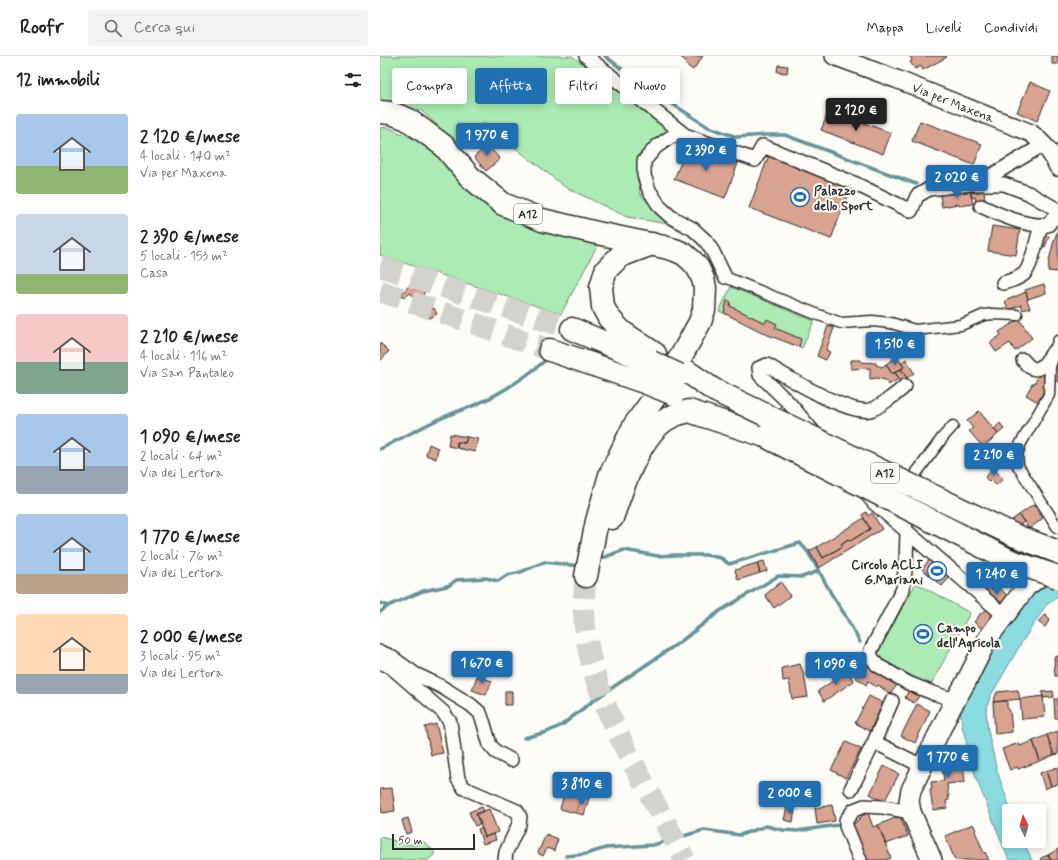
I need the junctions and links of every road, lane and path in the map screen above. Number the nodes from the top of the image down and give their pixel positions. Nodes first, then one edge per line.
1 (586, 56) edge
2 (838, 57) edge
3 (380, 112) edge
4 (380, 124) edge
5 (685, 135) junction
6 (430, 136) junction
7 (1044, 145) junction
8 (1058, 167) edge
9 (971, 184) junction
10 (981, 206) dead end
11 (1058, 211) edge
12 (1041, 226) junction
13 (652, 244) junction
14 (725, 277) joint
15 (1003, 283) dead end
16 (1017, 315) dead end
17 (572, 329) tunnel mouth
18 (1057, 349) edge
19 (550, 350) tunnel mouth
20 (1023, 360) dead end
21 (650, 366) junction
22 (678, 379) junction
23 (905, 386) dead end
24 (694, 408) junction
25 (953, 426) dead end
26 (1058, 528) edge
27 (907, 532) junction
28 (1058, 552) edge
29 (1058, 564) edge
30 (1058, 577) edge
31 (1005, 616) junction
32 (380, 652) edge
33 (380, 662) edge
34 (955, 700) junction
35 (892, 701) dead end
36 (874, 742) junction
37 (511, 760) dead end
38 (922, 766) junction
39 (851, 789) dead end
40 (914, 820) junction
41 (505, 860) edge
42 (860, 860) edge
43 (932, 860) edge

1 - 5 street
2 - 7 street, Via per Maxena
3 - 6 highway, A12
4 - 6 highway, A12
5 - 9 street
5 - 14 street
6 - 13 highway, A12
7 - 8 street, Via per Maxena
7 - 9 street
9 - 11 street
10 - 12 street
11 - 12 street
12 - 15 street
13 - 21 highway, A12
13 - 24 highway, A12
14 - 16 street
17 - 21 highway, A12
18 - 20 street
18 - 26 street
19 - 21 highway, A12
21 - 22 highway, A12, bridge
21 - 22 highway, A12
22 - 24 highway, A12
22 - 28 highway, A12, bridge
23 - 27 street
24 - 30 highway, A12, bridge
25 - 27 street
27 - 31 street
27 - 34 street
29 - 31 main road
31 - 34 main road
32 - 37 street
33 - 41 street
34 - 38 main road
35 - 36 street
36 - 38 street
36 - 39 street
38 - 40 main road
40 - 42 street
40 - 43 main road

